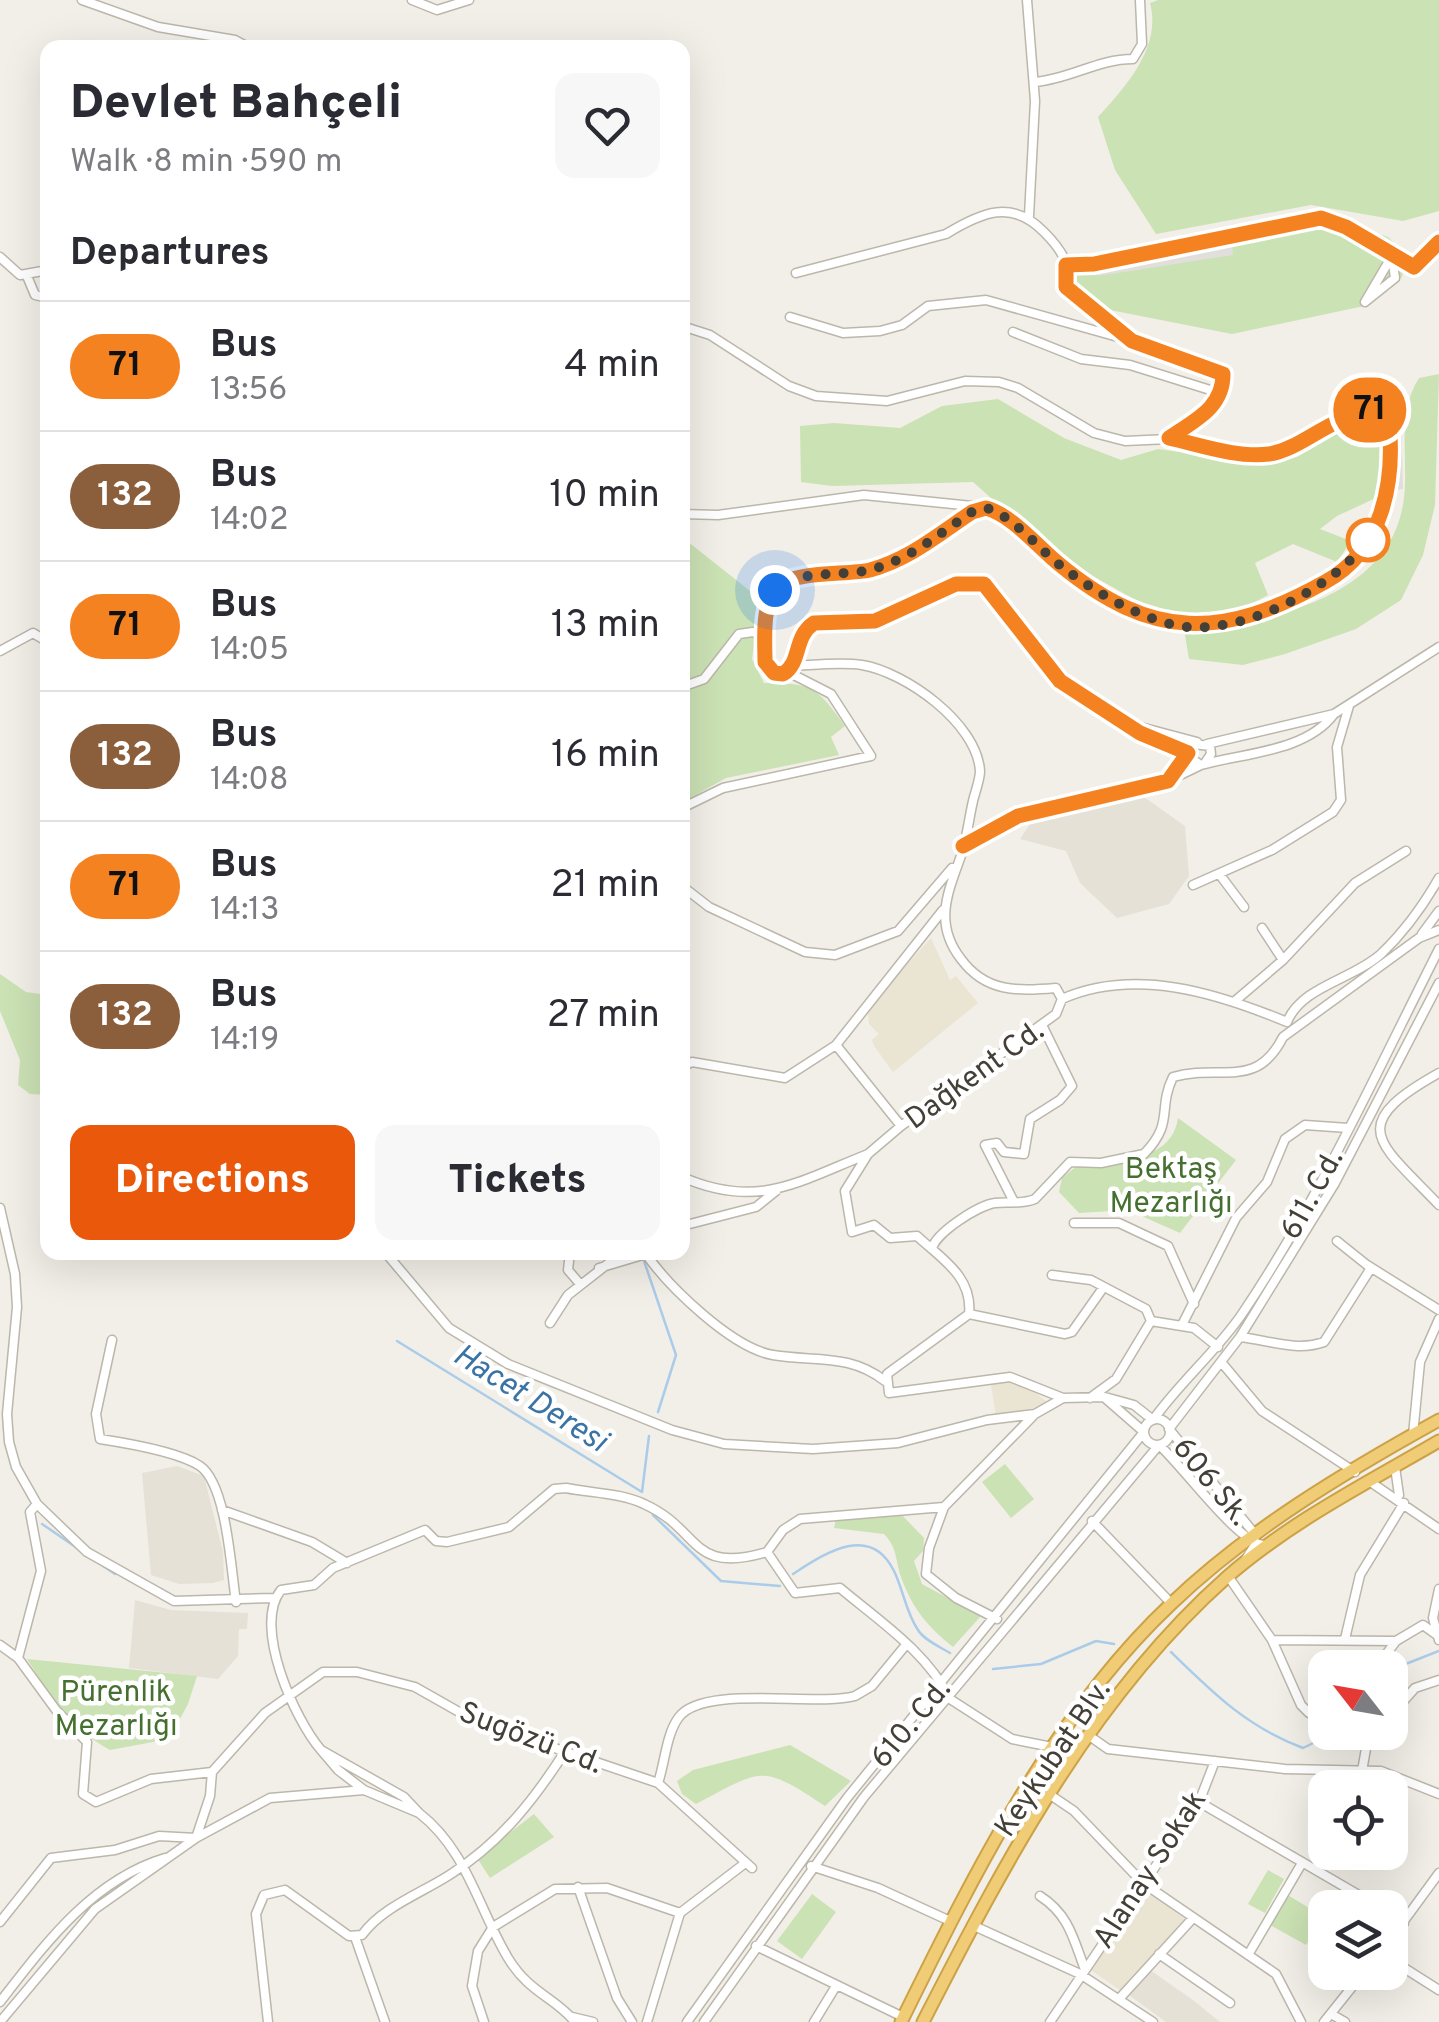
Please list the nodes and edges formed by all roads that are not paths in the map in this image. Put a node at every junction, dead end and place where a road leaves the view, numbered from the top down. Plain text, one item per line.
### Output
1 (82, 0) edge
2 (412, 0) edge
3 (469, 0) edge
4 (1028, 0) edge
5 (1140, 0) edge
6 (235, 40) edge
7 (1035, 82) junction
8 (1028, 216) junction
9 (1439, 242) edge
10 (1392, 256) junction
11 (0, 257) edge
12 (1066, 265) junction
13 (40, 272) edge
14 (796, 273) dead end
15 (28, 276) junction
16 (40, 296) edge
17 (790, 317) dead end
18 (690, 329) edge
19 (1013, 332) dead end
20 (1132, 341) junction
21 (1223, 394) junction
22 (1169, 438) junction
23 (986, 508) junction
24 (690, 514) edge
25 (40, 637) edge
26 (765, 638) junction
27 (1439, 647) edge
28 (0, 651) edge
29 (790, 669) junction
30 (690, 684) edge
31 (1349, 706) junction
32 (1334, 714) junction
33 (1129, 724) junction
34 (1202, 743) junction
35 (1189, 755) junction
36 (1203, 764) junction
37 (1168, 781) junction
38 (690, 804) edge
39 (963, 846) junction
40 (1406, 851) dead end
41 (957, 863) junction
42 (1220, 875) junction
43 (1439, 878) edge
44 (1193, 885) dead end
45 (690, 892) edge
46 (1244, 907) dead end
47 (943, 910) junction
48 (1439, 910) edge
49 (1262, 928) dead end
50 (1439, 930) edge
51 (1419, 938) junction
52 (1439, 948) edge
53 (1283, 960) junction
54 (1439, 982) edge
55 (1062, 999) junction
56 (1235, 1001) junction
57 (1287, 1022) junction
58 (1042, 1025) junction
59 (1283, 1037) junction
60 (836, 1045) junction
61 (690, 1063) edge
62 (1439, 1073) edge
63 (1384, 1113) junction
64 (901, 1126) junction
65 (1348, 1128) junction
66 (1362, 1132) junction
67 (868, 1154) junction
68 (690, 1181) edge
69 (780, 1188) junction
70 (1014, 1202) junction
71 (1439, 1206) edge
72 (0, 1208) edge
73 (1074, 1223) dead end
74 (690, 1224) edge
75 (1337, 1241) dead end
76 (932, 1249) junction
77 (393, 1260) edge
78 (569, 1260) edge
79 (610, 1260) edge
80 (625, 1260) edge
81 (650, 1260) edge
82 (598, 1268) junction
83 (1371, 1268) junction
84 (1052, 1275) dead end
85 (580, 1284) junction
86 (1104, 1288) junction
87 (1194, 1304) junction
88 (1439, 1310) edge
89 (969, 1314) junction
90 (1439, 1320) edge
91 (1150, 1321) junction
92 (550, 1322) dead end
93 (1182, 1325) junction
94 (1240, 1338) junction
95 (112, 1340) dead end
96 (1218, 1347) junction
97 (1222, 1363) junction
98 (885, 1381) junction
99 (1104, 1397) junction
100 (1063, 1398) junction
101 (1090, 1398) junction
102 (1035, 1414) junction
103 (1154, 1420) junction
104 (1439, 1420) edge
105 (1170, 1429) junction
106 (1144, 1432) junction
107 (1413, 1435) junction
108 (1439, 1441) edge
109 (1159, 1445) junction
110 (1395, 1467) junction
111 (1355, 1472) junction
112 (1369, 1481) junction
113 (36, 1504) junction
114 (1404, 1504) junction
115 (944, 1507) junction
116 (222, 1510) junction
117 (1092, 1521) junction
118 (1439, 1529) edge
119 (1251, 1539) junction
120 (1281, 1539) junction
121 (766, 1552) junction
122 (347, 1563) junction
123 (1241, 1566) junction
124 (1228, 1576) junction
125 (1439, 1589) edge
126 (274, 1598) junction
127 (236, 1602) junction
128 (1171, 1603) junction
129 (997, 1619) junction
130 (1438, 1637) edge
131 (1345, 1638) junction
132 (1272, 1640) junction
133 (1396, 1640) junction
134 (0, 1644) edge
135 (906, 1646) junction
136 (1389, 1650) edge
137 (18, 1658) junction
138 (1439, 1680) edge
139 (942, 1684) junction
140 (1408, 1696) edge
141 (290, 1697) junction
142 (950, 1698) junction
143 (1308, 1712) edge
144 (1088, 1735) junction
145 (1054, 1747) junction
146 (321, 1750) junction
147 (566, 1750) junction
148 (1214, 1761) junction
149 (348, 1764) junction
150 (1347, 1770) edge
151 (212, 1772) junction
152 (1408, 1782) edge
153 (339, 1783) junction
154 (380, 1783) junction
155 (658, 1784) junction
156 (366, 1786) junction
157 (1048, 1794) junction
158 (1439, 1794) edge
159 (1199, 1802) junction
160 (419, 1813) junction
161 (196, 1838) junction
162 (170, 1856) junction
163 (1302, 1862) junction
164 (464, 1866) junction
165 (811, 1866) junction
166 (1439, 1873) edge
167 (1143, 1884) junction
168 (578, 1887) junction
169 (1350, 1890) edge
170 (1426, 1892) junction
171 (1040, 1896) dead end
172 (1439, 1899) edge
173 (680, 1913) junction
174 (1408, 1917) edge
175 (1193, 1918) junction
176 (950, 1921) junction
177 (0, 1922) edge
178 (972, 1925) junction
179 (493, 1927) junction
180 (355, 1937) junction
181 (756, 1946) junction
182 (1160, 1954) junction
183 (1248, 1955) junction
184 (1408, 1970) edge
185 (1082, 1971) junction
186 (836, 1986) junction
187 (1350, 1990) edge
188 (1439, 1990) edge
189 (1119, 1999) junction
190 (0, 2002) edge
191 (1230, 2003) dead end
192 (1331, 2014) junction
193 (571, 2020) edge
194 (902, 2020) edge
195 (0, 2022) edge
196 (268, 2022) edge
197 (385, 2022) edge
198 (484, 2022) edge
199 (593, 2022) edge
200 (632, 2022) edge
201 (647, 2022) edge
202 (687, 2022) edge
203 (704, 2022) edge
204 (814, 2022) edge
205 (923, 2022) edge
206 (1050, 2022) edge
207 (1152, 2022) edge
208 (1301, 2022) edge
209 (1324, 2022) edge
210 (1344, 2022) edge

1 - 6 street
2 - 3 street
4 - 7 street
5 - 7 street
7 - 8 street
8 - 12 street
8 - 14 street
9 - 10 street
10 - 10 street
10 - 12 street
11 - 15 street
12 - 20 street
13 - 15 street
15 - 16 street
17 - 20 street
18 - 22 street
19 - 21 street
20 - 21 street
21 - 22 street
22 - 23 street
23 - 24 street
23 - 26 street
25 - 28 street
26 - 29 street
26 - 30 street
27 - 31 street
29 - 33 street
29 - 38 street
29 - 39 street
31 - 32 street
31 - 42 street
32 - 34 street
32 - 36 street
33 - 34 street
33 - 35 street
34 - 35 street
34 - 36 street
35 - 36 street
35 - 37 street
36 - 37 street
37 - 39 street
39 - 41 street
40 - 53 street
41 - 45 street
41 - 47 street
42 - 44 street
42 - 46 street
43 - 57 street
47 - 55 street, Dağkent Cd.
47 - 60 street
48 - 51 street
49 - 53 street
50 - 51 street
51 - 59 street
52 - 65 street, 611. Cd.
53 - 56 street
54 - 66 street, 611. Cd.
55 - 56 street
55 - 58 street, Dağkent Cd.
56 - 57 street
57 - 59 street
58 - 64 street, Dağkent Cd.
58 - 70 street
59 - 70 street
60 - 61 street
60 - 64 street
62 - 63 street
63 - 66 street
63 - 71 street
64 - 67 street, Dağkent Cd.
65 - 87 street
65 - 96 street, 611. Cd.
66 - 94 street, 611. Cd.
67 - 69 street
67 - 76 street, Dağkent Cd.
68 - 69 street
69 - 74 street
70 - 76 street
72 - 113 street
73 - 87 street
75 - 83 street
76 - 89 street
77 - 102 street
78 - 85 street
79 - 82 street
80 - 82 street
81 - 98 street
82 - 85 street
83 - 88 street
83 - 94 street
84 - 86 street
85 - 92 street
86 - 89 street
86 - 91 street
87 - 93 street
89 - 98 street
90 - 107 street
91 - 93 street
91 - 101 street
93 - 96 street
94 - 97 street, 611. Cd.
95 - 116 street
96 - 103 street, 611. Cd.
97 - 105 street, 611. Cd.
97 - 111 street
98 - 100 street
99 - 101 street
99 - 103 street
99 - 106 street
100 - 101 street
100 - 102 street
102 - 115 street
103 - 105 street
103 - 106 street
104 - 107 highway, Keykubat Blv.
105 - 109 street
105 - 119 street, 606 Sk.
106 - 109 street
106 - 129 street, 610. Cd.
107 - 111 highway, Keykubat Blv.
108 - 110 highway, Keykubat Blv.
109 - 117 street, 610. Cd.
109 - 119 street, 606 Sk.
110 - 112 highway, Keykubat Blv.
110 - 114 street
111 - 119 highway, Keykubat Blv.
112 - 114 street
112 - 120 highway, Keykubat Blv.
113 - 127 street
113 - 137 street
114 - 118 street
114 - 131 street
115 - 121 street
115 - 129 street
116 - 122 street
116 - 127 street
117 - 128 street
117 - 142 street, 610. Cd.
119 - 120 street
119 - 123 street
119 - 128 highway, Keykubat Blv.
120 - 123 highway, Keykubat Blv.
121 - 122 street
121 - 135 street
122 - 126 street
123 - 124 highway, Keykubat Blv.
124 - 132 street
124 - 144 highway, Keykubat Blv.
125 - 130 street
126 - 127 street
126 - 141 street
128 - 145 highway, Keykubat Blv.
129 - 139 street, 610. Cd.
130 - 133 street
131 - 132 street
131 - 133 street
132 - 143 street
133 - 136 street
134 - 137 street
135 - 139 street
135 - 155 street
137 - 151 street
138 - 140 street
139 - 142 street
139 - 202 street, 610. Cd.
141 - 146 street
141 - 147 street, Sugözü Cd.
141 - 151 street, Sugözü Cd.
142 - 145 street
142 - 165 street, 610. Cd.
144 - 148 street
144 - 157 highway, Keykubat Blv.
145 - 176 highway, Keykubat Blv.
146 - 149 street
146 - 153 street
147 - 155 street, Sugözü Cd.
147 - 164 street
148 - 150 street
148 - 159 street, Alanay Sokak
149 - 154 street
149 - 156 street
151 - 161 street
152 - 158 street
153 - 156 street
153 - 156 street
153 - 161 street
154 - 156 street
154 - 160 street
155 - 173 street, Sugözü Cd.
156 - 160 street
157 - 167 street
157 - 178 highway, Keykubat Blv.
159 - 163 street
159 - 167 street, Alanay Sokak
160 - 164 street
161 - 162 street
161 - 177 street
162 - 190 street
162 - 195 street
163 - 169 street
163 - 183 street
164 - 179 street
164 - 180 street
165 - 176 street
165 - 181 street, 610. Cd.
166 - 170 street
167 - 175 street
167 - 185 street, Alanay Sokak
168 - 173 street
168 - 179 street
168 - 200 street
170 - 172 street
170 - 174 street
171 - 185 street
173 - 201 street
175 - 182 street
175 - 183 street
176 - 194 highway, Keykubat Blv.
178 - 185 street
178 - 205 highway, Keykubat Blv.
179 - 193 street
179 - 198 street
180 - 196 street
180 - 197 street
181 - 186 street
181 - 203 street, 610. Cd.
182 - 189 street
182 - 191 street
183 - 208 street
184 - 188 street
185 - 189 street
185 - 206 street, Alanay Sokak
186 - 194 street
186 - 204 street
187 - 192 street
189 - 207 street
192 - 209 street
192 - 210 street
193 - 199 street

